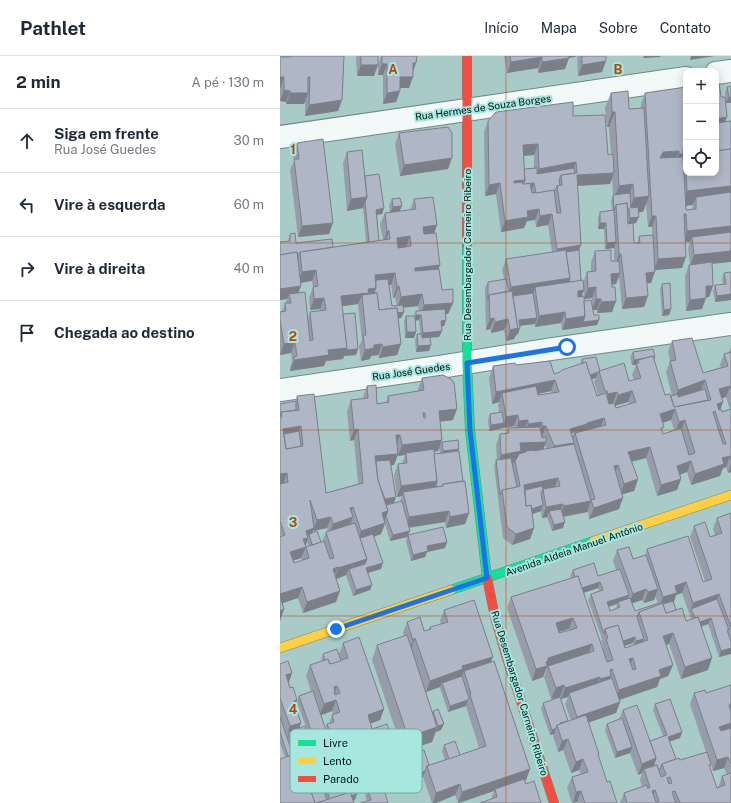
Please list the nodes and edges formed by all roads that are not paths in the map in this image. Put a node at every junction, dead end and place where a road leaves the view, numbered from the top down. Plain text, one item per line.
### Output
1 (467, 56) edge
2 (731, 71) edge
3 (719, 73) edge
4 (683, 78) edge
5 (467, 110) junction
6 (280, 137) edge
7 (731, 324) edge
8 (467, 363) junction
9 (280, 390) edge
10 (731, 495) edge
11 (487, 578) junction
12 (280, 648) edge
13 (554, 803) edge

1 - 5 street, Rua Desembargador Carneiro Ribeiro
2 - 3 street
4 - 5 street, Rua Hermes de Souza Borges
5 - 6 street, Rua Hermes de Souza Borges
5 - 8 street, Rua Desembargador Carneiro Ribeiro
7 - 8 street, Rua José Guedes
8 - 9 street, Rua José Guedes
8 - 11 street, Rua Desembargador Carneiro Ribeiro
10 - 11 street, Avenida Aldeia Manuel Antônio
11 - 12 street, Avenida Aldeia Manuel Antônio
11 - 13 street, Rua Desembargador Carneiro Ribeiro

